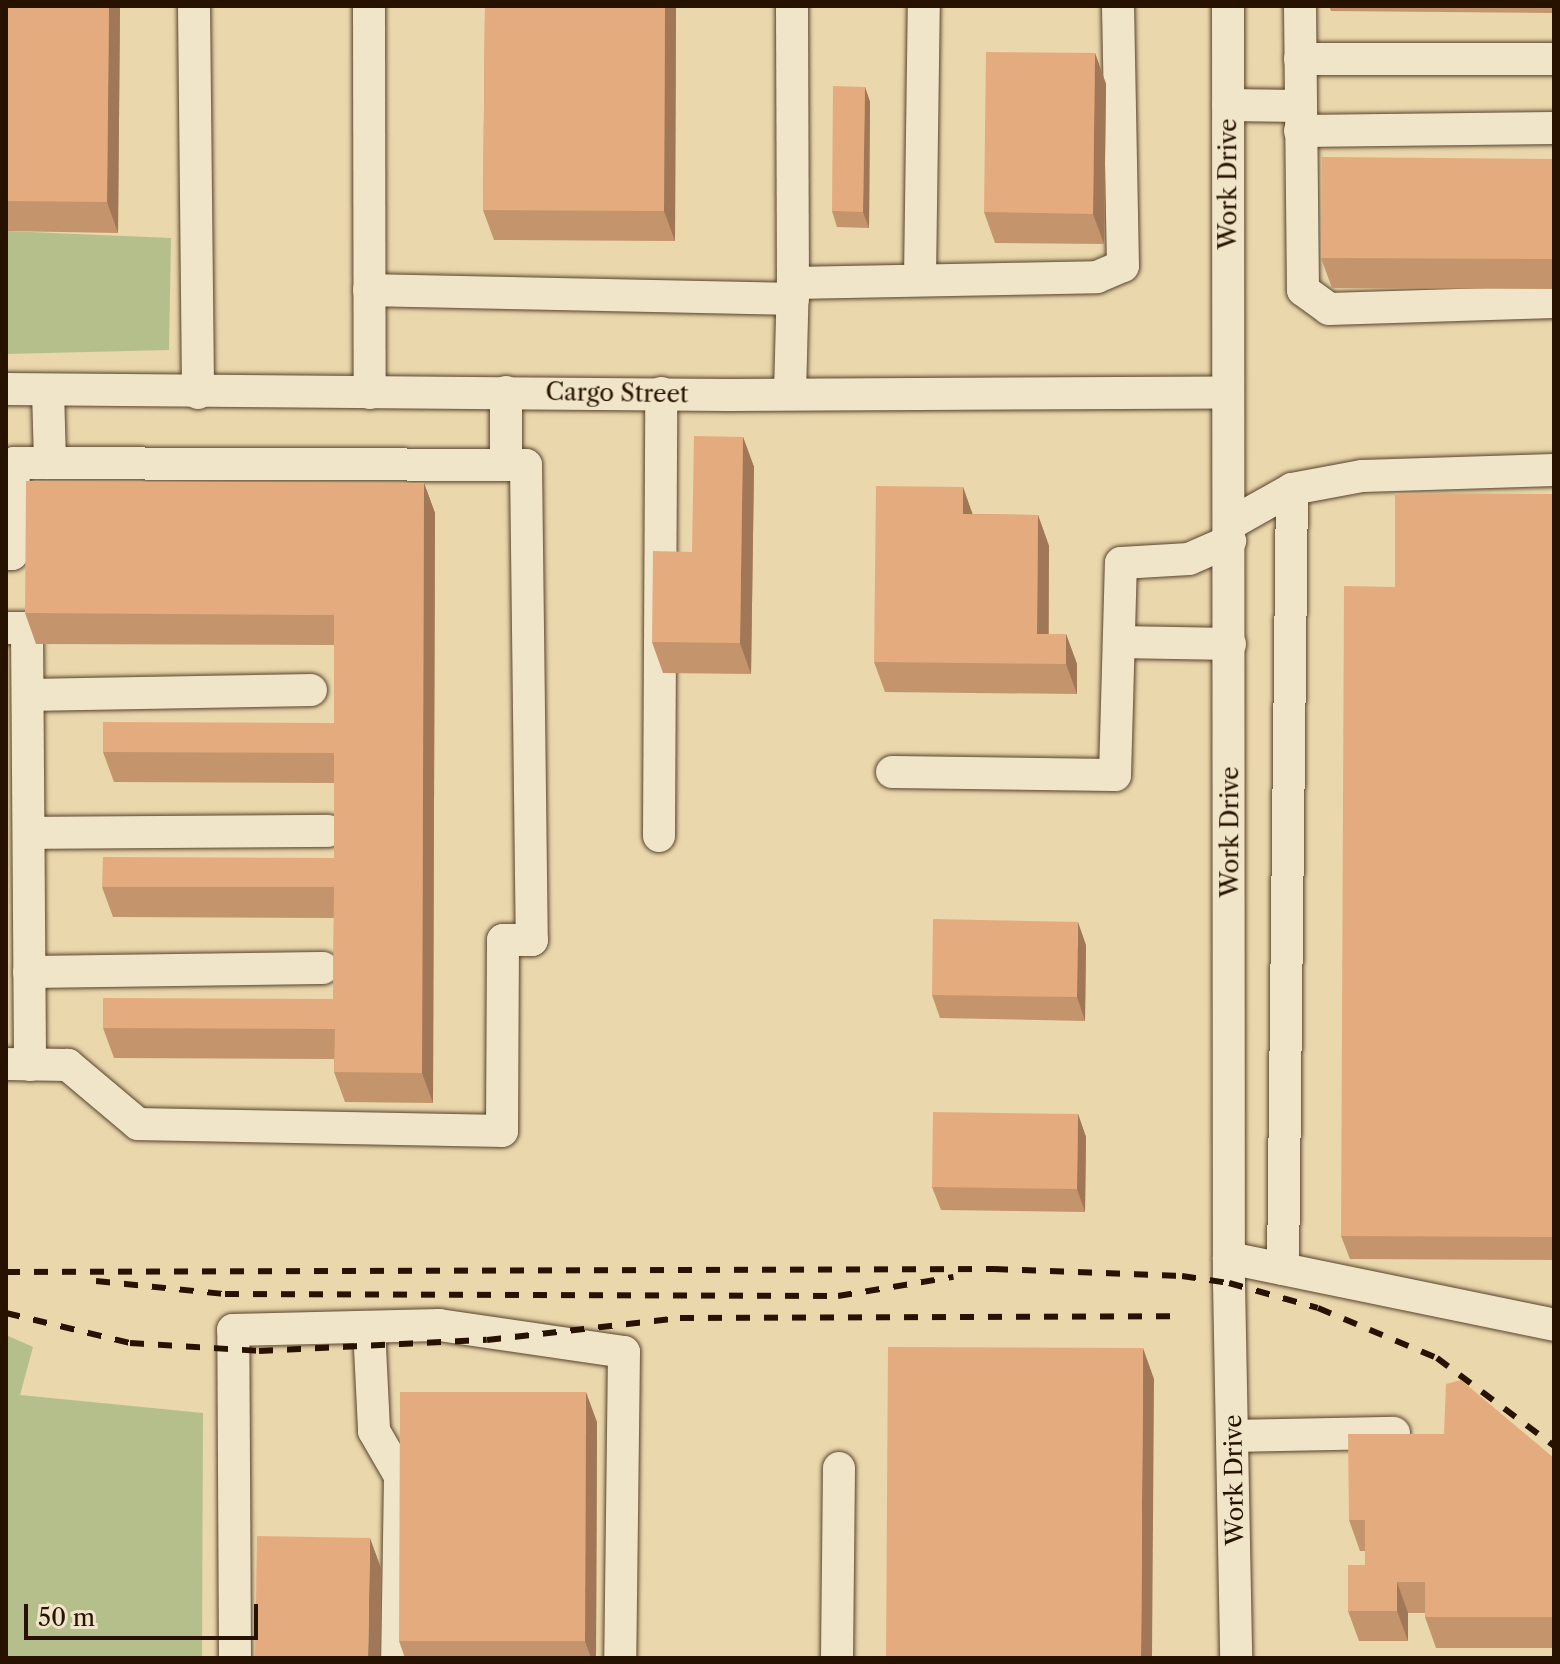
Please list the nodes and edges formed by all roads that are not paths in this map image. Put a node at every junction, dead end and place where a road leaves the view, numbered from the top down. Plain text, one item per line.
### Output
1 (194, 6) edge
2 (369, 6) edge
3 (792, 6) edge
4 (924, 6) edge
5 (1118, 6) edge
6 (1228, 6) edge
7 (1300, 6) edge
8 (1300, 59) junction
9 (1554, 59) edge
10 (1228, 105) junction
11 (1300, 118) junction
12 (1554, 128) edge
13 (920, 278) junction
14 (369, 290) junction
15 (793, 291) junction
16 (1554, 302) edge
17 (6, 389) edge
18 (48, 390) junction
19 (506, 392) junction
20 (1228, 392) junction
21 (198, 393) junction
22 (370, 393) junction
23 (661, 393) junction
24 (790, 394) junction
25 (50, 463) junction
26 (506, 465) junction
27 (1554, 470) edge
28 (1292, 489) junction
29 (1230, 533) junction
30 (6, 554) edge
31 (6, 628) edge
32 (1119, 642) junction
33 (1230, 644) junction
34 (311, 690) dead end
35 (28, 695) junction
36 (892, 772) dead end
37 (328, 831) dead end
38 (29, 833) junction
39 (659, 836) dead end
40 (323, 968) dead end
41 (29, 972) junction
42 (18, 1065) edge
43 (1229, 1258) junction
44 (1283, 1269) junction
45 (1554, 1325) edge
46 (369, 1327) junction
47 (1394, 1433) edge
48 (1233, 1436) junction
49 (839, 1468) dead end
50 (235, 1658) edge
51 (397, 1658) edge
52 (620, 1658) edge
53 (837, 1658) edge
54 (1236, 1658) edge

1 - 21 street
2 - 14 street
3 - 15 street
4 - 13 street
5 - 13 street
6 - 10 street, Work Drive
7 - 8 street
8 - 9 street
8 - 11 street
10 - 11 street
10 - 20 street, Work Drive
11 - 12 street
11 - 16 street
13 - 15 street
14 - 15 street
14 - 22 street
15 - 24 street
17 - 18 street, Cargo Street
18 - 21 street, Cargo Street
18 - 25 street
19 - 22 street, Cargo Street
19 - 23 street, Cargo Street
19 - 26 street
20 - 24 street, Cargo Street
20 - 29 street, Work Drive
21 - 22 street, Cargo Street
23 - 24 street, Cargo Street
23 - 39 street
25 - 26 street
25 - 30 street
26 - 42 street
27 - 28 street
28 - 29 street
28 - 44 street
29 - 32 street
29 - 33 street, Work Drive
31 - 35 street
32 - 33 street
32 - 36 street
33 - 43 street, Work Drive
34 - 35 street
35 - 38 street
37 - 38 street
38 - 41 street
40 - 41 street
41 - 42 street
43 - 44 street
43 - 48 street, Work Drive
44 - 45 street
46 - 50 street
46 - 51 street
46 - 52 street
47 - 48 street
48 - 54 street, Work Drive
49 - 53 street

